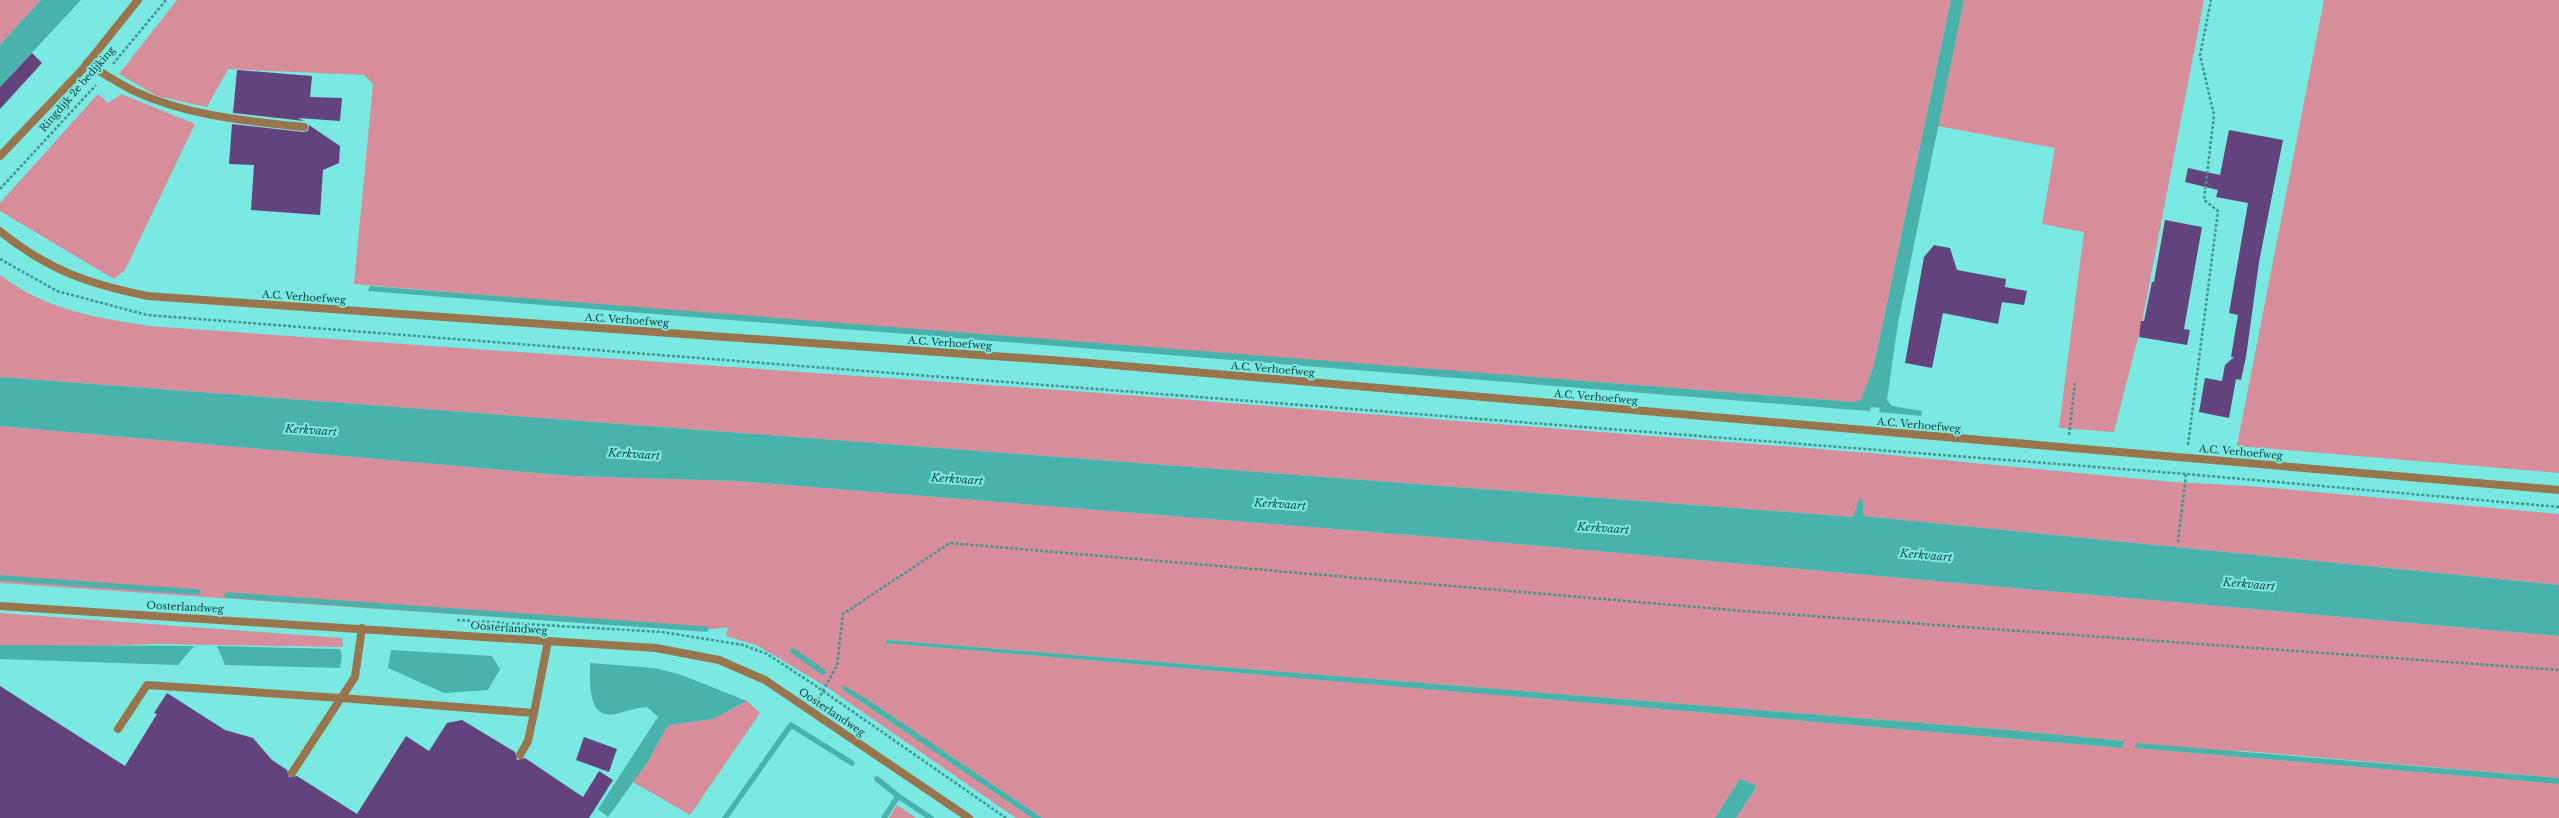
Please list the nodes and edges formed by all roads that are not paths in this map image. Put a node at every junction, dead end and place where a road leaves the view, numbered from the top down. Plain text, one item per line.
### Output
1 (138, 0) edge
2 (87, 64) junction
3 (304, 127) dead end
4 (0, 156) edge
5 (0, 231) edge
6 (2559, 490) edge
7 (0, 606) edge
8 (362, 628) junction
9 (548, 640) junction
10 (341, 698) junction
11 (534, 713) junction
12 (118, 729) dead end
13 (520, 754) dead end
14 (292, 773) dead end
15 (969, 818) edge

1 - 2 street, Ringdijk 2e bedijking
2 - 3 street
2 - 4 street, Ringdijk 2e bedijking
5 - 6 street, A.C. Verhoefweg
7 - 8 street, Oosterlandweg
8 - 9 street, Oosterlandweg
8 - 10 street
9 - 11 street
9 - 15 street, Oosterlandweg
10 - 11 street
10 - 12 street
10 - 14 street
11 - 13 street

